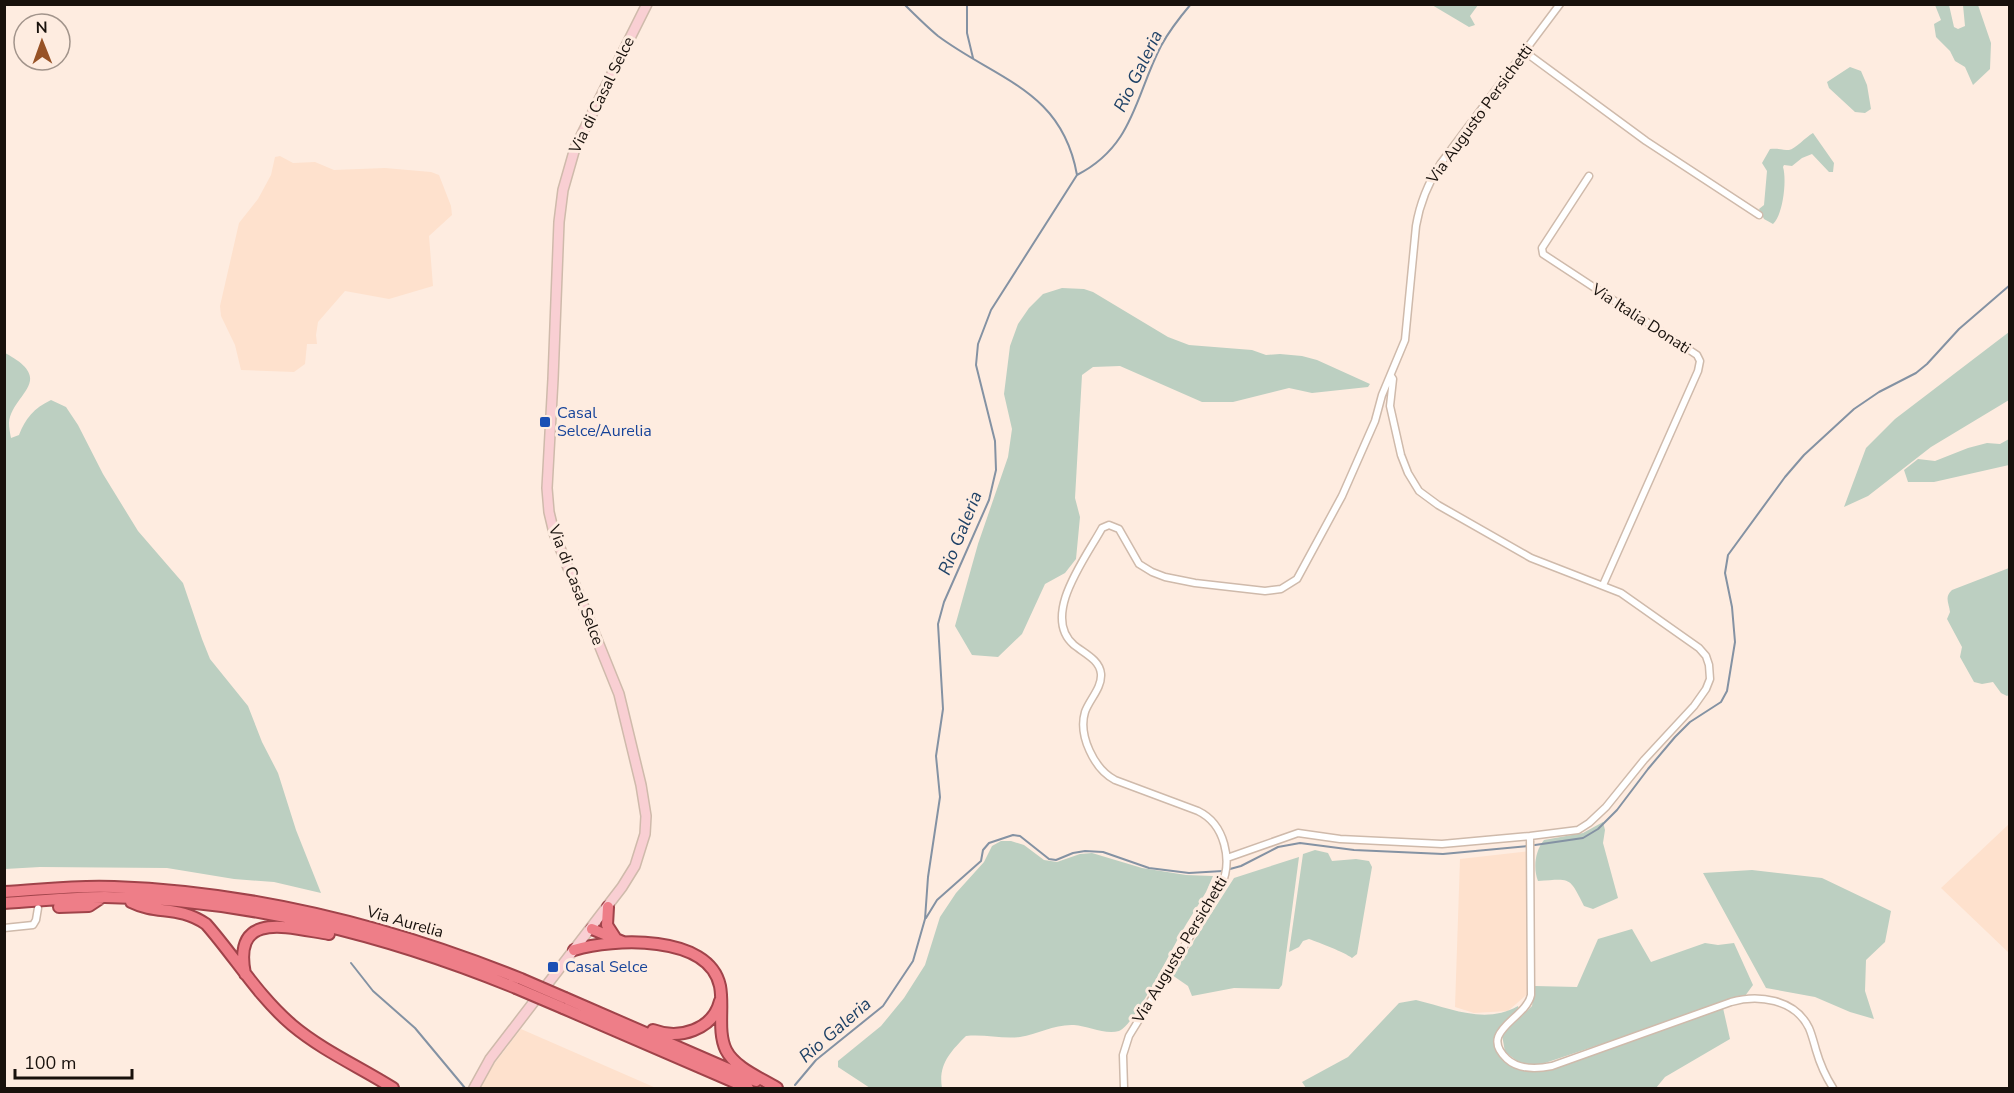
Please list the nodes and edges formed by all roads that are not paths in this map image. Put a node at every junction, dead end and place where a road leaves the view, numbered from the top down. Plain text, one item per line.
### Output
1 (646, 4) edge
2 (1560, 4) edge
3 (1526, 52) junction
4 (1589, 176) dead end
5 (1759, 215) dead end
6 (1390, 375) junction
7 (1603, 585) junction
8 (1530, 839) junction
9 (1227, 861) junction
10 (4, 886) edge
11 (75, 886) junction
12 (4, 892) edge
13 (101, 897) junction
14 (123, 898) junction
15 (4, 903) edge
16 (608, 907) junction
17 (38, 908) junction
18 (4, 910) edge
19 (4, 928) edge
20 (592, 929) junction
21 (377, 940) junction
22 (616, 942) junction
23 (574, 950) junction
24 (246, 977) junction
25 (519, 984) junction
26 (721, 996) junction
27 (564, 1003) junction
28 (393, 1089) edge
29 (474, 1089) edge
30 (748, 1089) edge
31 (772, 1089) edge
32 (777, 1089) edge
33 (1124, 1089) edge
34 (1833, 1089) edge

1 - 16 main road, Via di Casal Selce
2 - 3 street, Via Augusto Persichetti
3 - 5 street
3 - 6 street, Via Augusto Persichetti
4 - 7 street, Via Italia Donati
6 - 7 street
6 - 9 street, Via Augusto Persichetti
7 - 8 street
8 - 9 street
8 - 34 street
9 - 33 street, Via Augusto Persichetti
10 - 11 highway
11 - 12 highway, Via Aurelia
11 - 25 highway, Via Aurelia
13 - 14 highway, Via Aurelia
13 - 15 highway, Via Aurelia
13 - 17 highway
14 - 21 highway, Via Aurelia
14 - 24 highway
16 - 20 main road, Via di Casal Selce
16 - 22 highway
17 - 18 highway
17 - 19 street
20 - 22 highway
20 - 23 main road, Via di Casal Selce
21 - 24 highway
21 - 25 highway, Via Aurelia
22 - 23 highway
22 - 26 highway
23 - 29 main road, Via di Casal Selce
24 - 28 highway
25 - 27 highway, Via Aurelia, bridge
26 - 27 highway
26 - 32 highway
27 - 30 highway, Via Aurelia
27 - 31 highway, Via Aurelia

